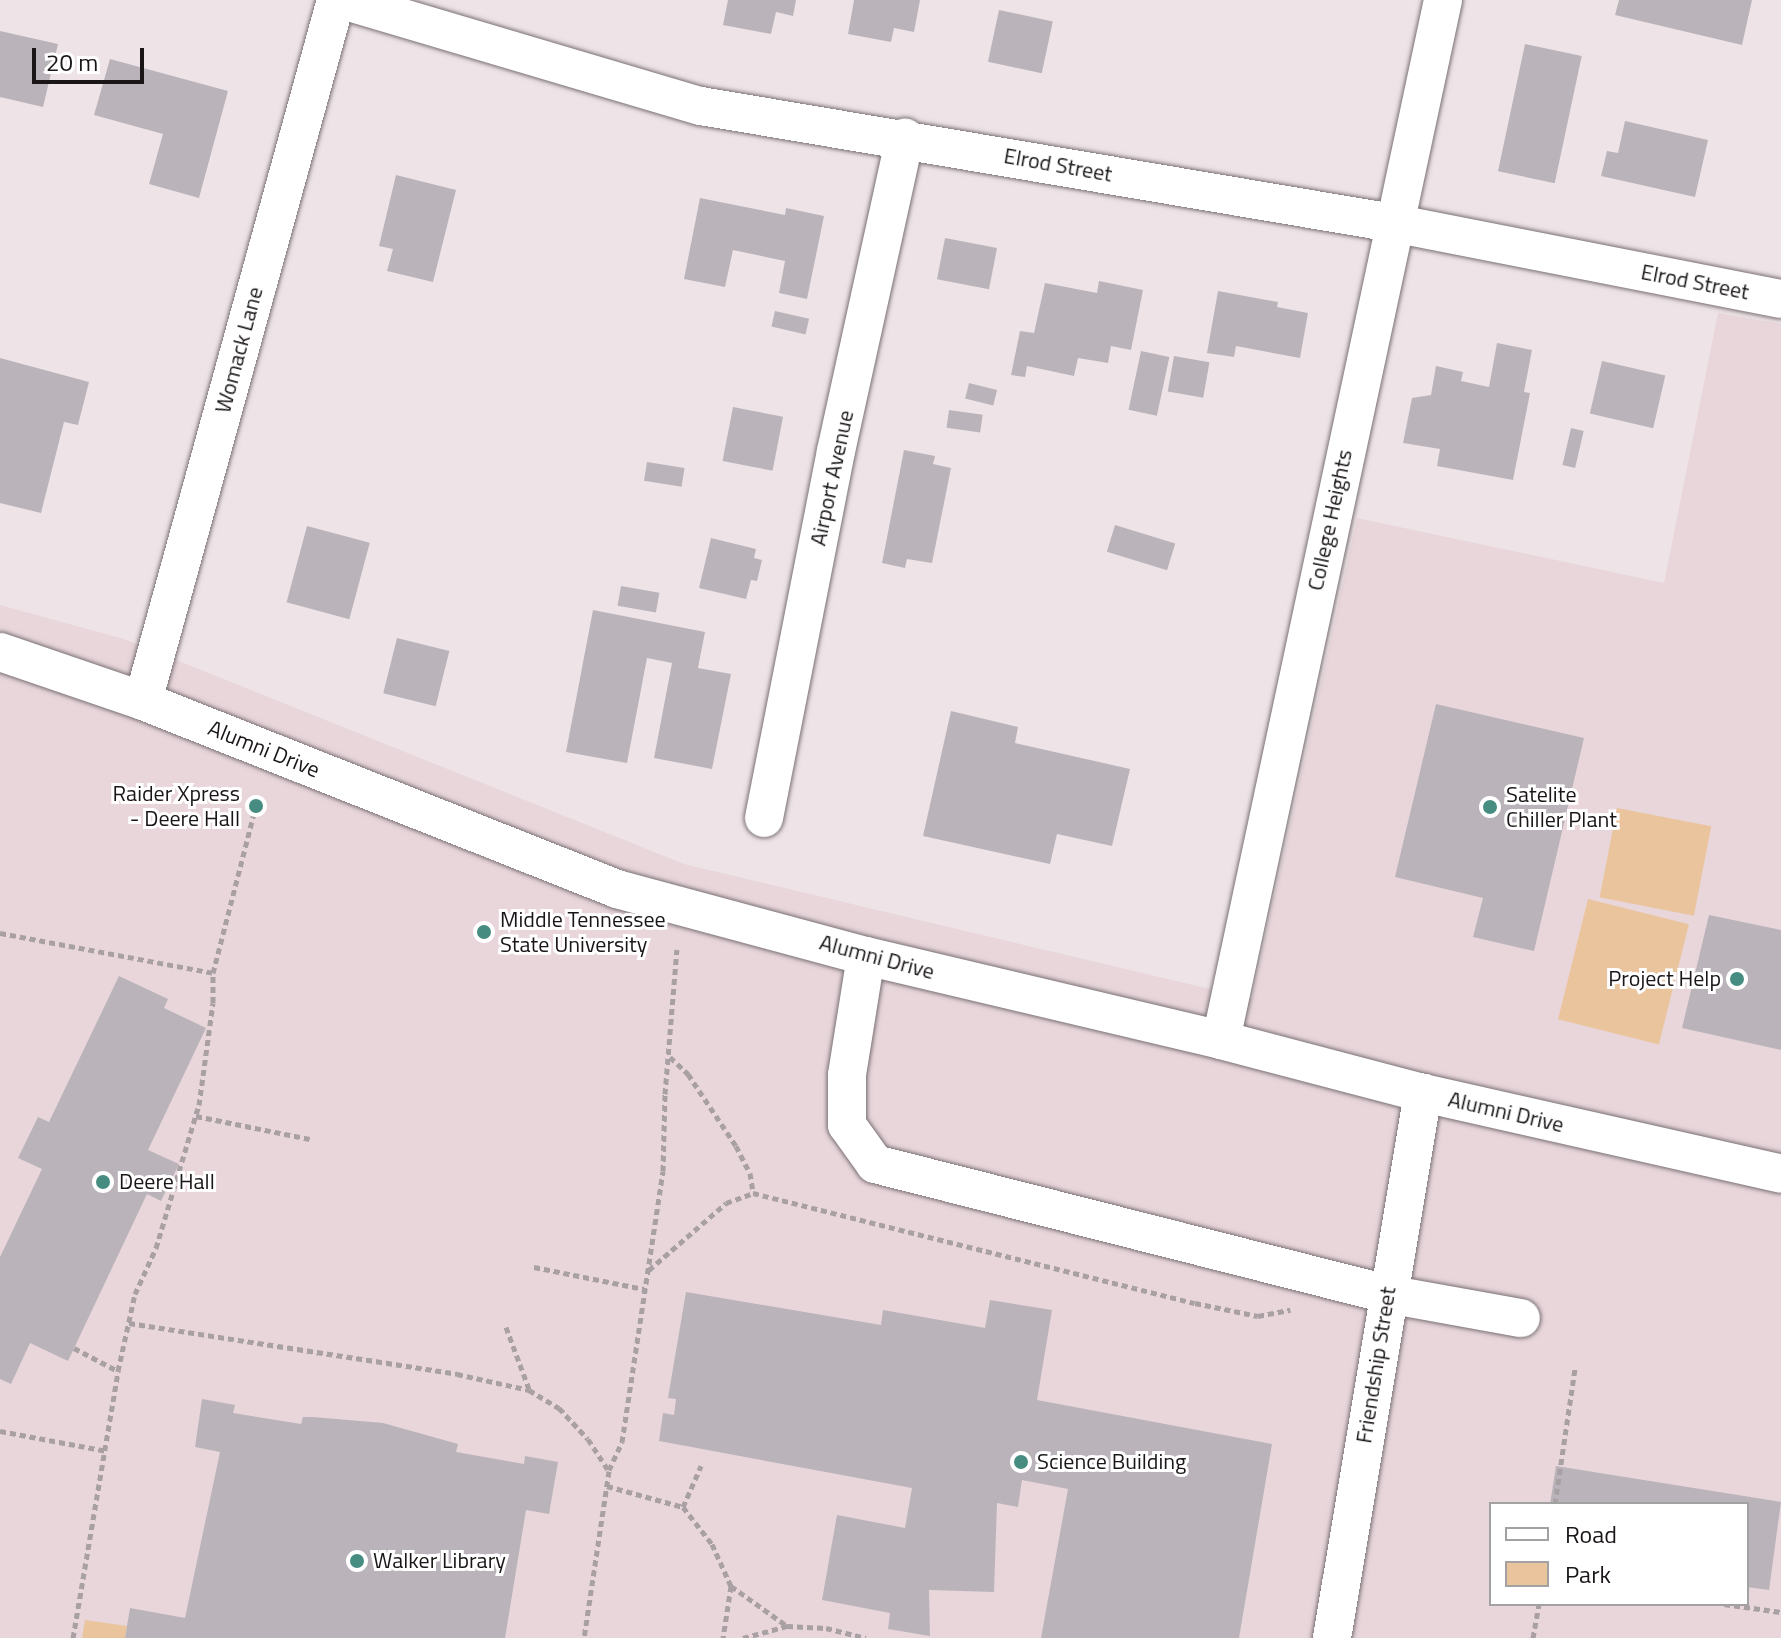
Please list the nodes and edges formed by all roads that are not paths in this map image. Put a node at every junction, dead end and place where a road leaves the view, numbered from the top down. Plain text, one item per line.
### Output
1 (336, 0) edge
2 (342, 0) edge
3 (1443, 0) edge
4 (905, 138) junction
5 (1393, 223) junction
6 (1781, 299) edge
7 (0, 652) edge
8 (143, 701) junction
9 (764, 818) dead end
10 (866, 956) junction
11 (1221, 1040) junction
12 (1423, 1093) junction
13 (1781, 1174) edge
14 (1387, 1294) junction
15 (1521, 1318) dead end
16 (1332, 1638) edge

1 - 8 street, Womack Lane
2 - 4 street, Elrod Street
3 - 5 street, College Heights
4 - 5 street, Elrod Street
4 - 9 street, Airport Avenue
5 - 6 street, Elrod Street
5 - 11 street, College Heights
7 - 8 street, Alumni Drive
8 - 10 street, Alumni Drive
10 - 11 street, Alumni Drive
10 - 14 street
11 - 12 street, Alumni Drive
12 - 13 street, Alumni Drive
12 - 14 street, Friendship Street
14 - 15 street
14 - 16 street, Friendship Street

